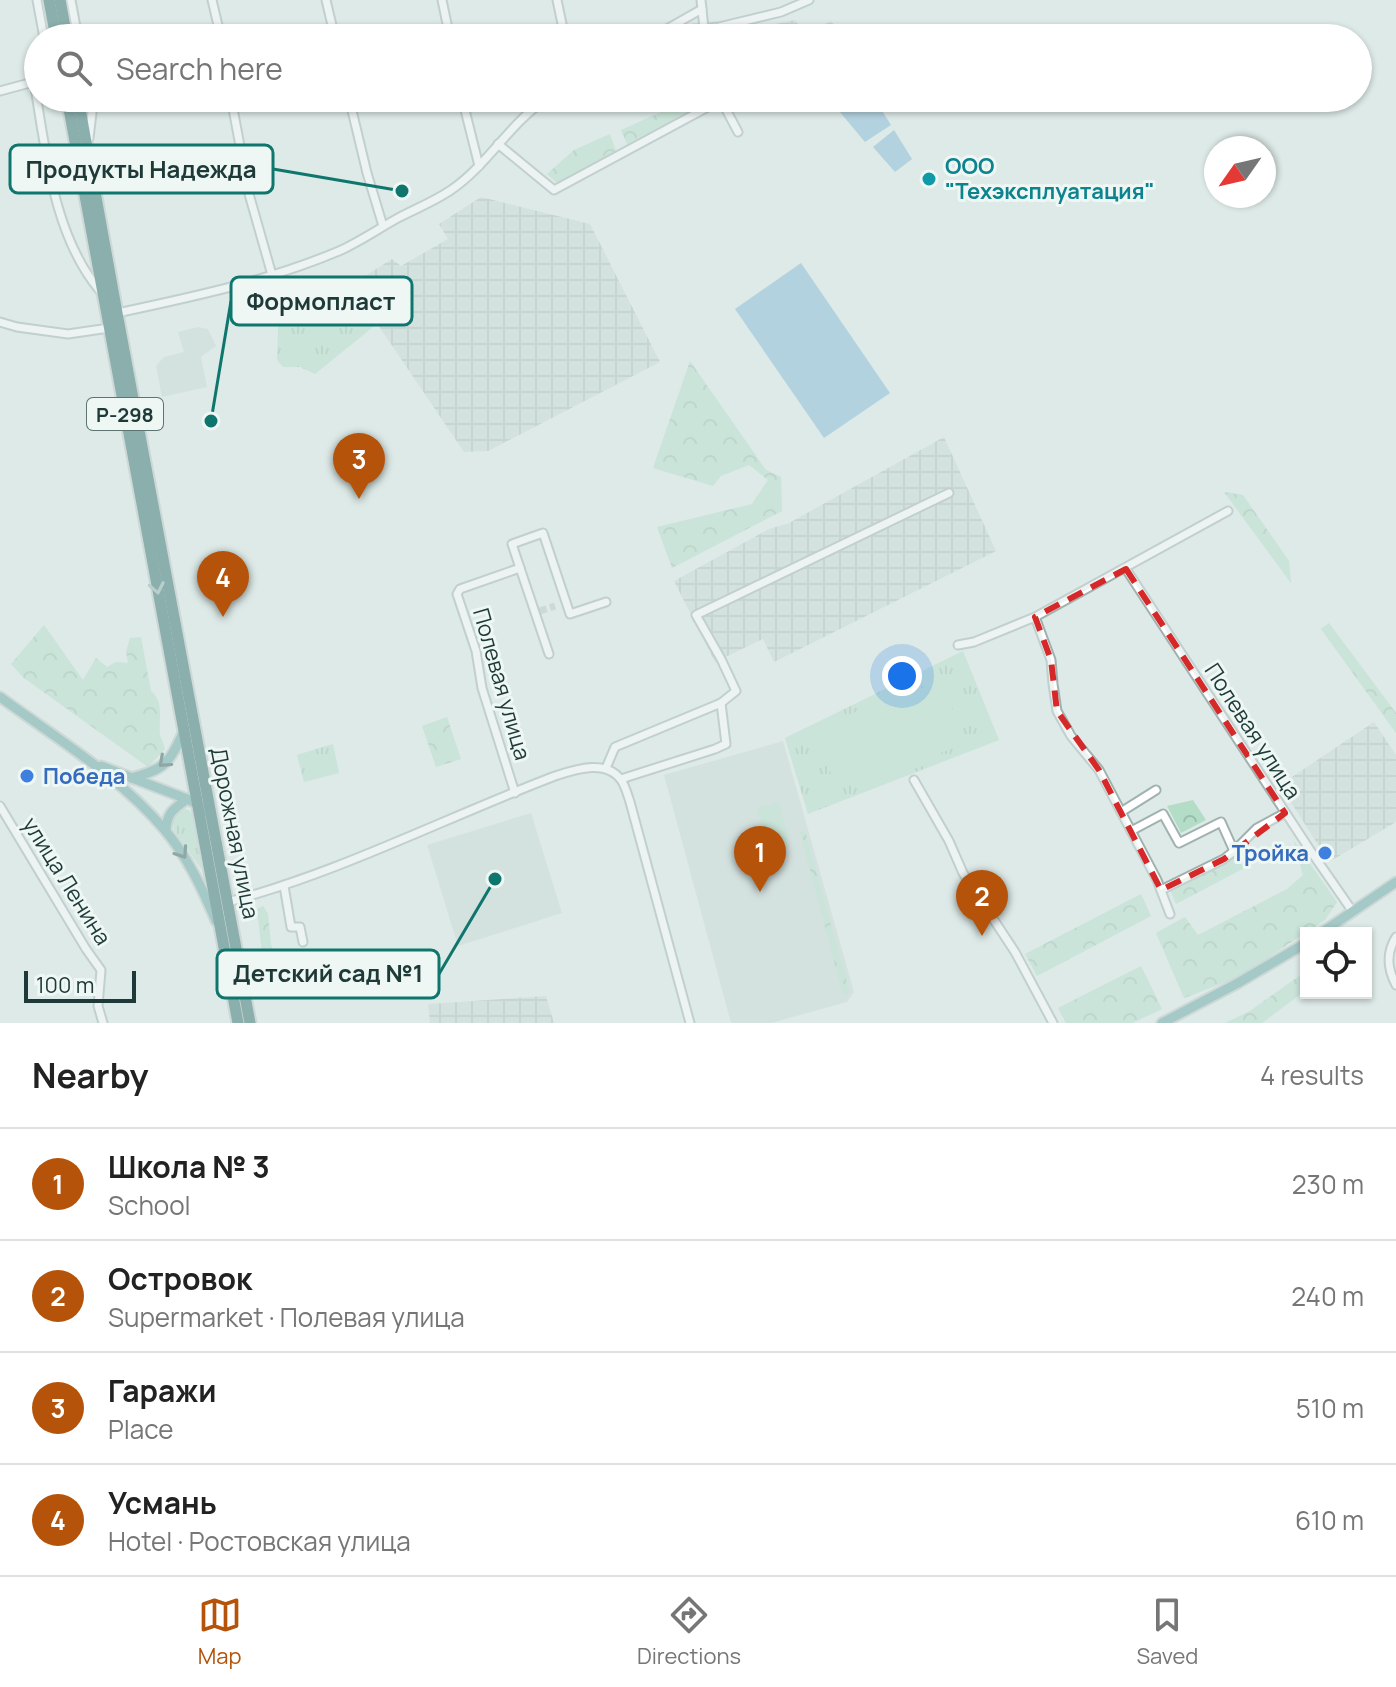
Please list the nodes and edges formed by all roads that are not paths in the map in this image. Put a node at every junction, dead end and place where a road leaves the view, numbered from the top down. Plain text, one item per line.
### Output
1 (37, 0) edge
2 (49, 0) edge
3 (60, 0) edge
4 (71, 0) edge
5 (212, 0) edge
6 (326, 0) edge
7 (442, 0) edge
8 (557, 0) edge
9 (809, 0) edge
10 (702, 4) edge
11 (41, 24) edge
12 (53, 24) edge
13 (64, 24) edge
14 (75, 24) edge
15 (218, 24) edge
16 (332, 24) edge
17 (447, 24) edge
18 (562, 24) edge
19 (673, 24) edge
20 (703, 24) edge
21 (731, 24) edge
22 (24, 85) edge
23 (0, 91) edge
24 (41, 112) edge
25 (70, 112) edge
26 (81, 112) edge
27 (92, 112) edge
28 (234, 112) edge
29 (352, 112) edge
30 (466, 112) edge
31 (529, 112) edge
32 (697, 112) edge
33 (728, 112) edge
34 (738, 132) dead end
35 (498, 144) junction
36 (87, 148) junction
37 (479, 166) junction
38 (383, 226) junction
39 (272, 275) junction
40 (102, 294) junction
41 (117, 313) junction
42 (0, 322) edge
43 (109, 328) junction
44 (949, 493) dead end
45 (1228, 511) dead end
46 (520, 568) junction
47 (1126, 569) junction
48 (606, 602) dead end
49 (566, 603) junction
50 (555, 606) tunnel mouth
51 (1035, 617) junction
52 (958, 645) dead end
53 (549, 654) dead end
54 (0, 697) edge
55 (721, 703) junction
56 (184, 731) junction
57 (87, 759) junction
58 (606, 768) junction
59 (131, 778) junction
60 (621, 779) junction
61 (914, 780) dead end
62 (1156, 790) dead end
63 (515, 793) junction
64 (192, 801) junction
65 (0, 806) edge
66 (1121, 812) junction
67 (1285, 813) junction
68 (211, 815) junction
69 (166, 830) junction
70 (1131, 831) junction
71 (1234, 851) junction
72 (284, 886) junction
73 (1395, 887) edge
74 (1161, 890) junction
75 (228, 902) junction
76 (1353, 912) junction
77 (1170, 914) dead end
78 (1330, 927) edge
79 (1396, 937) edge
80 (223, 939) junction
81 (303, 942) dead end
82 (1300, 947) edge
83 (1396, 985) edge
84 (103, 1023) edge
85 (238, 1023) edge
86 (250, 1023) edge
87 (690, 1023) edge
88 (1053, 1023) edge
89 (1162, 1023) edge

1 - 11 street
2 - 12 highway
3 - 13 highway
4 - 14 street
5 - 15 street
6 - 16 street
7 - 17 street
8 - 18 street
9 - 21 street
10 - 19 street
10 - 20 street
22 - 23 street
24 - 40 street
25 - 40 highway, Р-298
26 - 36 highway, Р-298
27 - 36 street
28 - 39 street
29 - 38 street
30 - 37 street
31 - 35 street
32 - 35 street
33 - 34 street
35 - 37 street
36 - 41 highway, Р-298
37 - 38 street
38 - 39 street
39 - 41 street
40 - 43 highway, Р-298
41 - 68 highway, Дорожная улица / Р-298
42 - 43 street
43 -> 56 highway, Р-298
44 - 55 street
45 - 47 street
46 - 49 street
46 - 53 street
46 - 63 street, Полевая улица
47 - 51 street
47 - 67 street, Полевая улица
48 - 49 street
49 - 50 street
51 - 52 street
51 - 66 street
54 - 57 main road
55 - 58 street
55 - 60 street
56 -> 59 main road
56 - 64 highway, Дорожная улица / Р-298
57 - 59 main road
57 - 69 main road
58 - 60 street
58 - 63 street, Полевая улица
59 - 64 main road
60 - 87 street
61 - 88 street
62 - 66 street
63 - 72 street, Полевая улица
64 - 68 main road
64 - 69 main road
64 - 80 highway, Дорожная улица / Р-298
65 - 84 street, улица Ленина
66 - 70 street
67 - 71 street
67 - 76 street, Полевая улица
68 - 75 highway, Дорожная улица / Р-298
69 -> 80 main road
70 - 71 street
70 - 74 street
71 - 74 street
72 - 75 street, Полевая улица
72 - 81 street
73 - 76 main road
74 - 77 street
75 - 86 highway, Дорожная улица / Р-298
76 - 78 main road
79 - 83 street
80 - 85 highway, Дорожная улица / Р-298
82 - 89 main road

